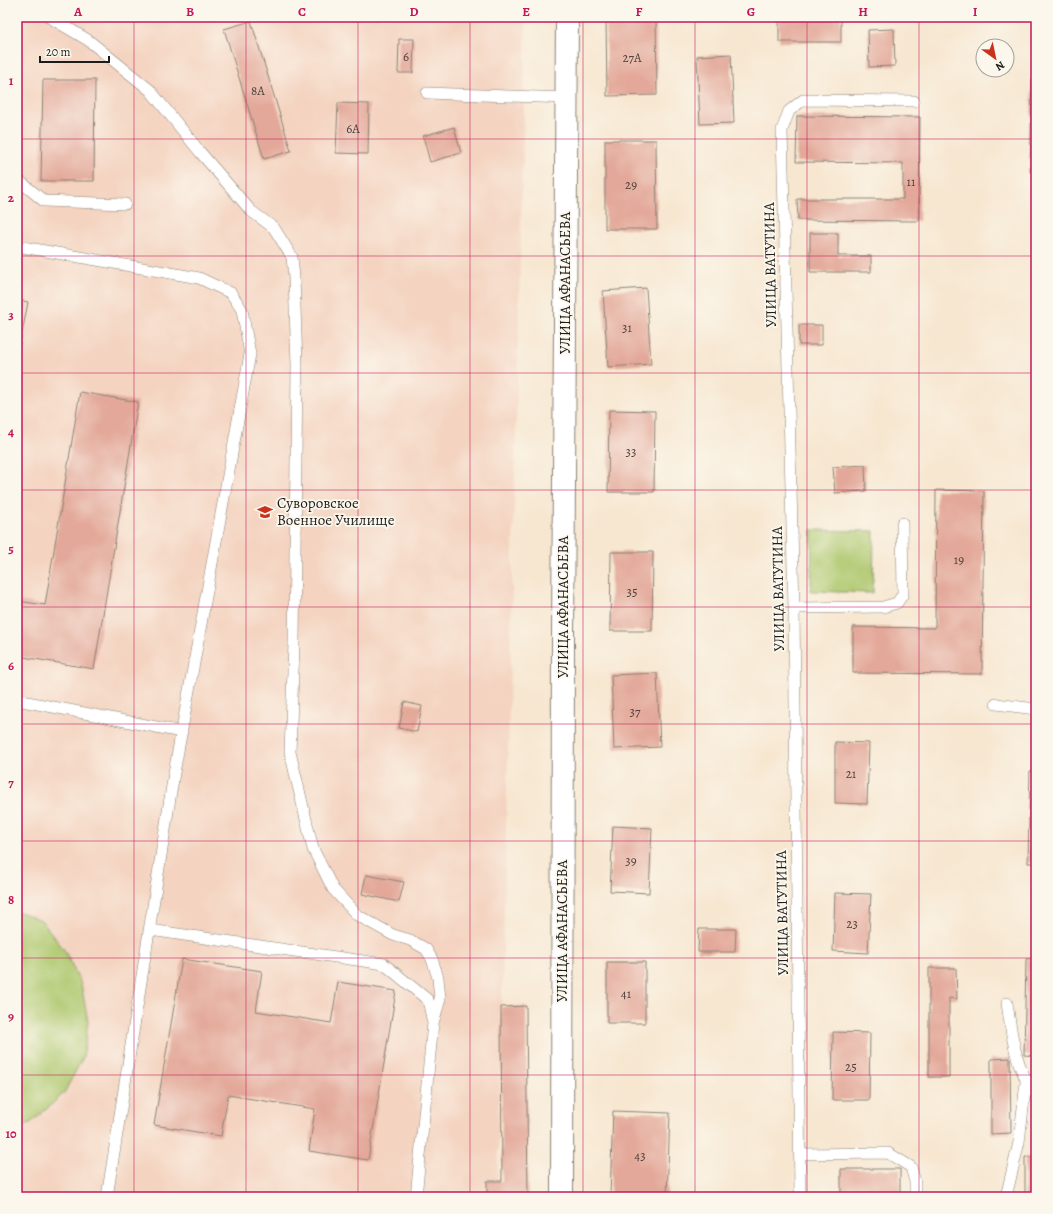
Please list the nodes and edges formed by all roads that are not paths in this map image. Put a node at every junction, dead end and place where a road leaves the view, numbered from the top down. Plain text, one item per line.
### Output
1 (49, 17) edge
2 (567, 17) edge
3 (426, 93) dead end
4 (567, 98) junction
5 (914, 101) dead end
6 (17, 179) edge
7 (125, 204) dead end
8 (17, 246) edge
9 (902, 523) dead end
10 (794, 608) junction
11 (17, 700) edge
12 (996, 704) dead end
13 (1036, 709) edge
14 (182, 732) junction
15 (150, 930) junction
16 (1007, 1003) dead end
17 (433, 1023) junction
18 (1026, 1082) junction
19 (1036, 1096) edge
20 (800, 1154) junction
21 (107, 1197) edge
22 (416, 1197) edge
23 (562, 1197) edge
24 (800, 1197) edge
25 (915, 1197) edge
26 (1006, 1197) edge

1 - 17 lane
2 - 4 street, УЛИЦА АФАНАСЬЕВА
3 - 4 lane
4 - 23 street, УЛИЦА АФАНАСЬЕВА
5 - 10 lane, УЛИЦА ВАТУТИНА
6 - 7 lane
8 - 14 lane
9 - 10 lane
10 - 20 lane, УЛИЦА ВАТУТИНА
11 - 14 lane
12 - 13 lane
14 - 15 lane
15 - 17 lane
15 - 21 lane
16 - 18 lane
17 - 22 lane
18 - 19 lane
18 - 26 lane
20 - 24 lane, УЛИЦА ВАТУТИНА
20 - 25 lane

